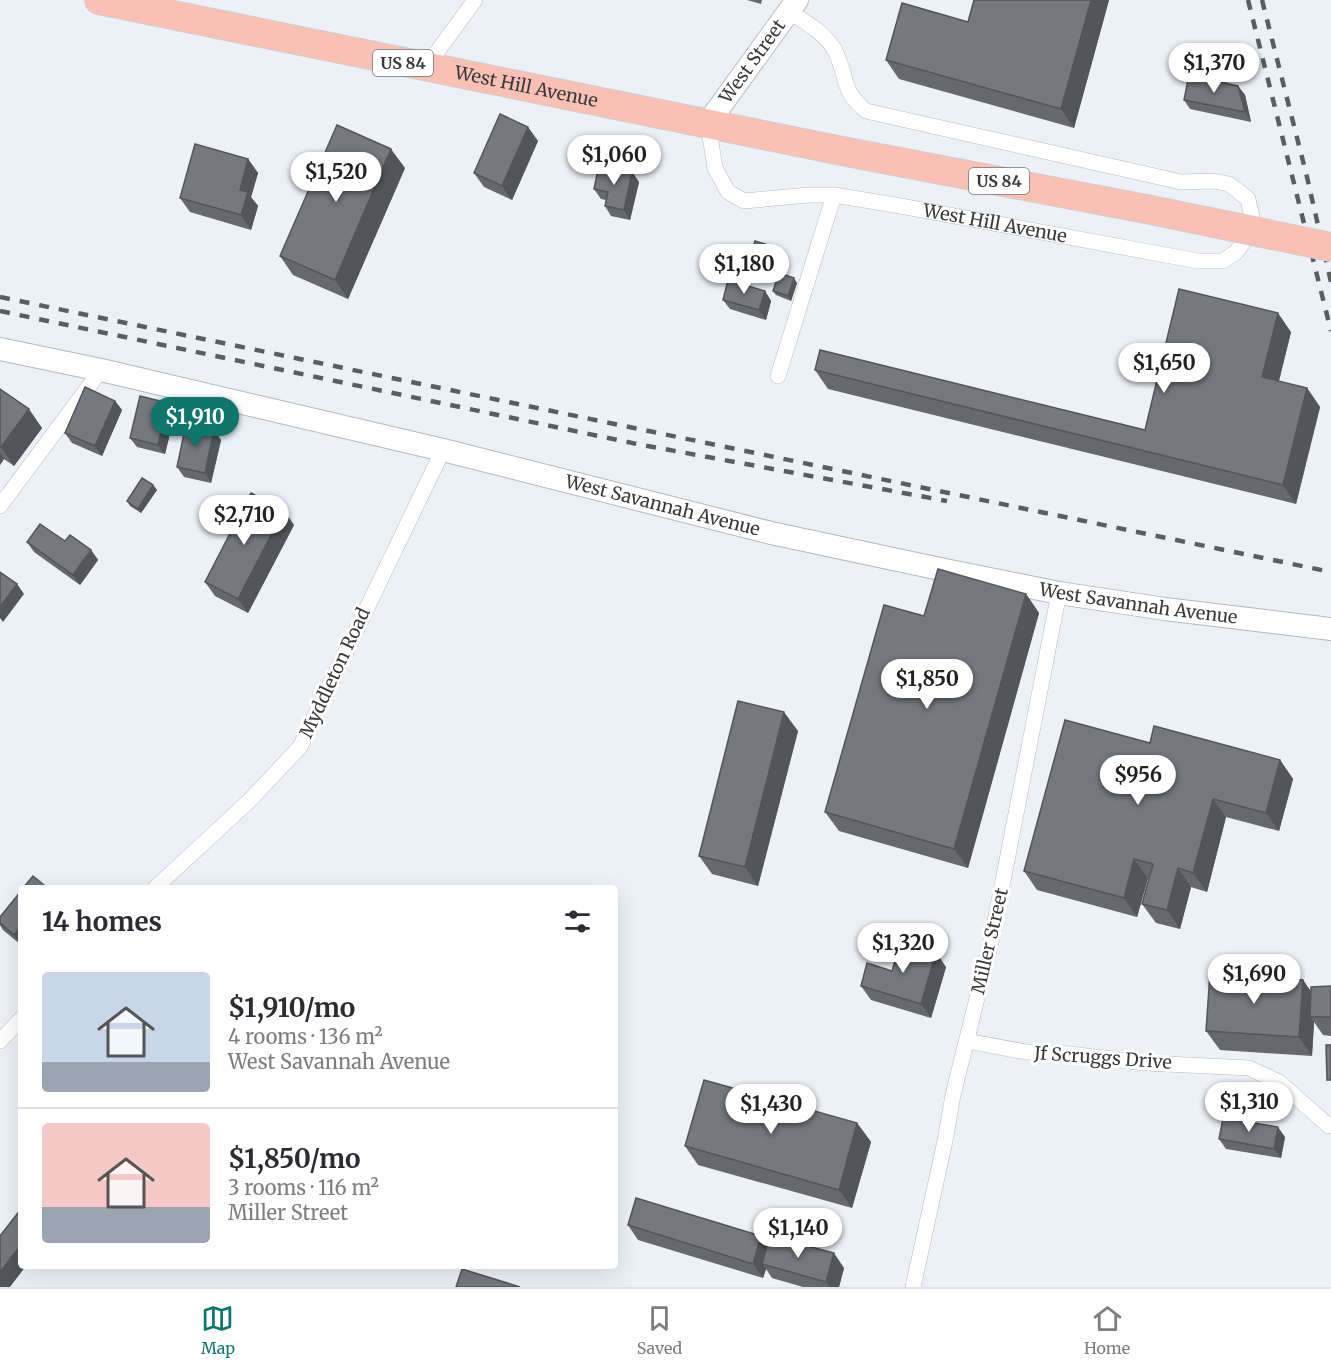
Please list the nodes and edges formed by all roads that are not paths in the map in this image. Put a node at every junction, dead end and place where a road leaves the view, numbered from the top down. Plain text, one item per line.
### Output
1 (99, 0) edge
2 (475, 0) edge
3 (793, 6) edge
4 (426, 67) junction
5 (708, 123) junction
6 (834, 195) junction
7 (1331, 247) edge
8 (0, 349) edge
9 (101, 370) junction
10 (778, 376) dead end
11 (443, 450) junction
12 (0, 506) edge
13 (1059, 593) junction
14 (1331, 629) edge
15 (158, 885) edge
16 (18, 1022) edge
17 (0, 1041) edge
18 (967, 1041) junction
19 (1329, 1126) dead end
20 (913, 1287) edge

1 - 4 highway, West Hill Avenue / US 84
2 - 4 street
3 - 5 street, West Street
3 - 6 street, West Hill Avenue
4 - 5 highway, West Hill Avenue / US 84
5 - 6 street, West Hill Avenue
5 - 7 highway, West Hill Avenue / US 84, bridge
6 - 10 street
8 - 9 street, West Savannah Avenue
9 - 11 street, West Savannah Avenue
9 - 12 street
11 - 13 street, West Savannah Avenue
11 - 15 street, Myddleton Road
13 - 14 street, West Savannah Avenue
13 - 18 street, Miller Street
16 - 17 street
18 - 19 street, Jf Scruggs Drive
18 - 20 street, Miller Street

